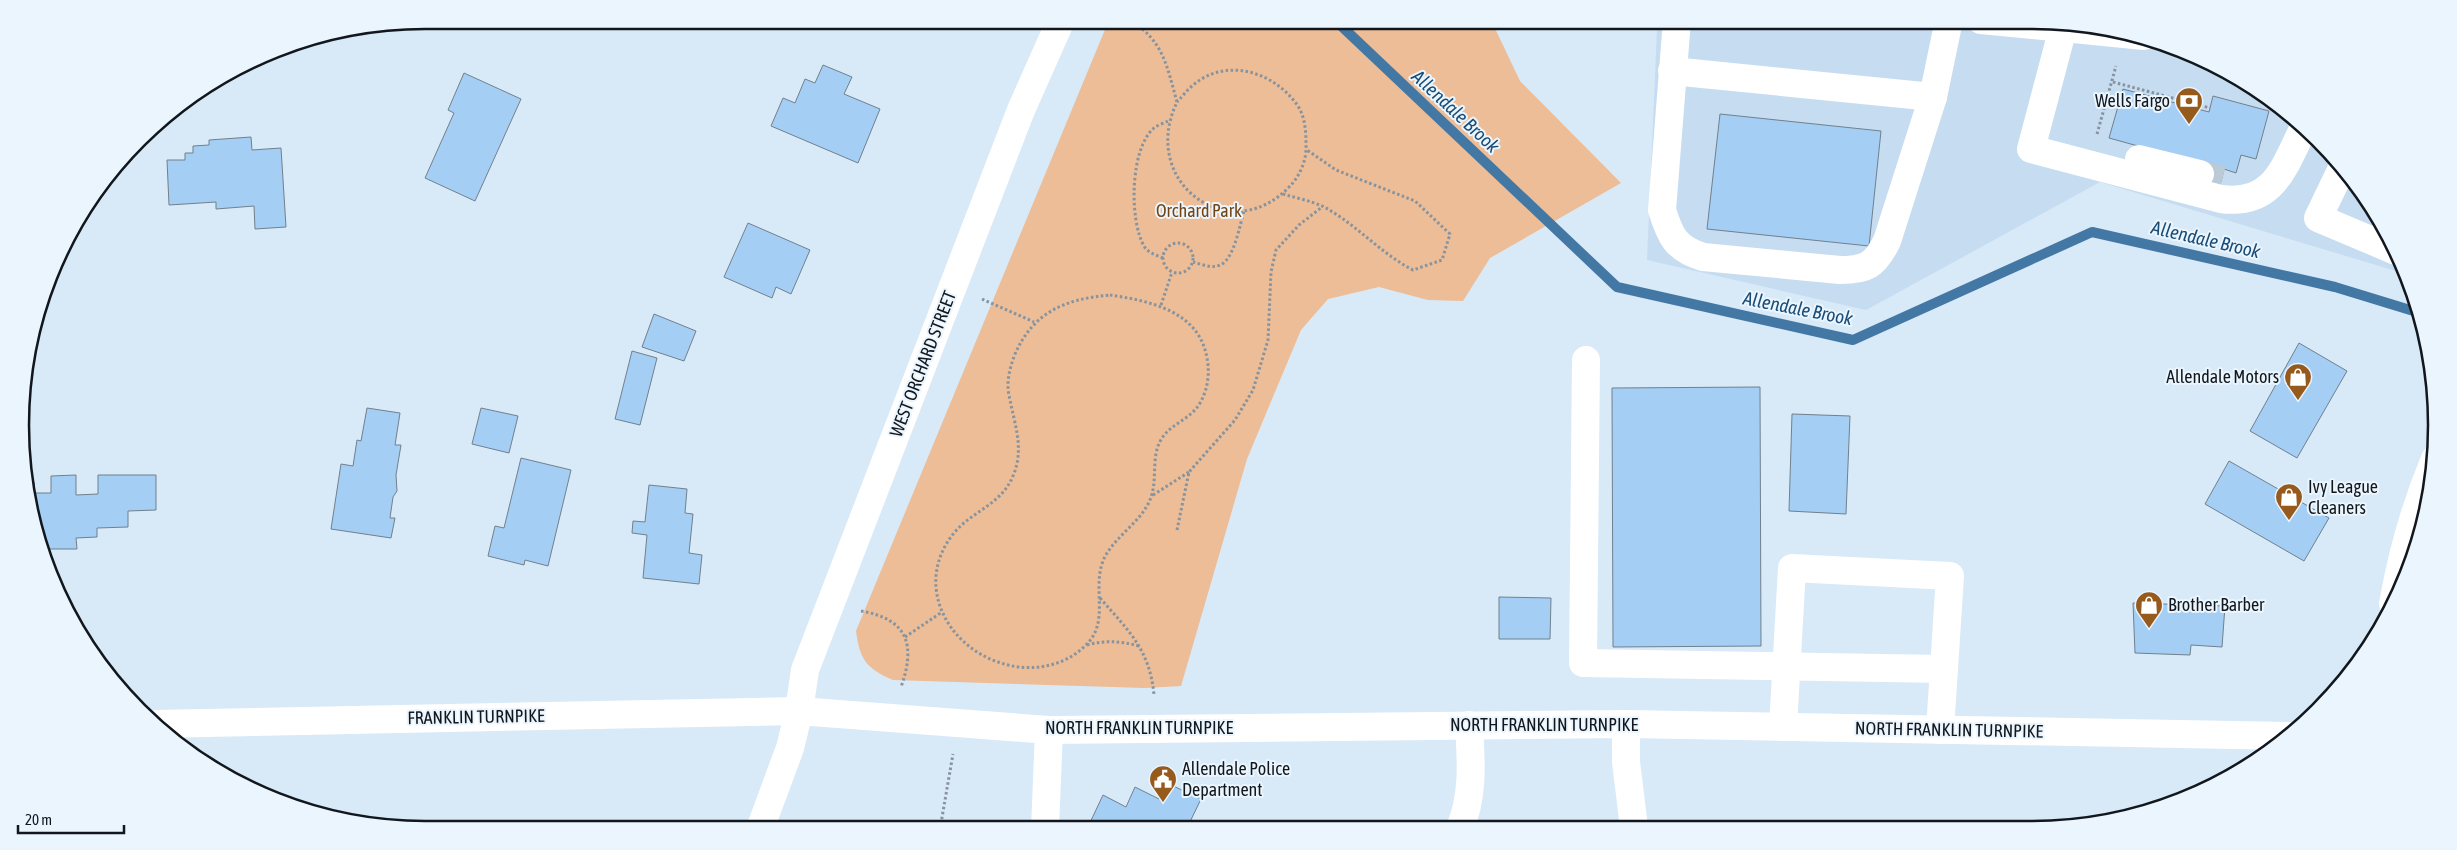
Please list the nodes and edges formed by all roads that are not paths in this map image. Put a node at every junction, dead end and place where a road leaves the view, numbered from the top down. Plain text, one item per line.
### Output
1 (1056, 29) edge
2 (1675, 29) edge
3 (1948, 29) edge
4 (2062, 30) edge
5 (1672, 71) junction
6 (1933, 97) junction
7 (2036, 132) junction
8 (2301, 134) edge
9 (2339, 175) edge
10 (2262, 191) junction
11 (2385, 246) edge
12 (1586, 360) dead end
13 (2423, 488) edge
14 (2397, 579) edge
15 (1786, 665) junction
16 (1944, 668) junction
17 (799, 711) junction
18 (165, 724) edge
19 (1626, 724) junction
20 (1469, 725) junction
21 (1783, 727) junction
22 (1049, 730) junction
23 (1940, 730) junction
24 (2277, 736) edge
25 (763, 821) edge
26 (1046, 821) edge
27 (1462, 821) edge
28 (1633, 821) edge

1 - 17 main road, WEST ORCHARD STREET
2 - 5 main road
3 - 6 main road
4 - 7 main road
5 - 6 main road
5 - 6 main road
7 - 10 main road
7 - 10 main road
8 - 10 main road
9 - 11 main road
12 - 15 main road
13 - 14 main road
15 - 16 main road
15 - 16 main road
15 - 21 main road
16 - 23 main road
17 - 18 main road, FRANKLIN TURNPIKE
17 - 22 main road, NORTH FRANKLIN TURNPIKE
17 - 25 main road, WEST ORCHARD STREET
19 - 20 main road, NORTH FRANKLIN TURNPIKE
19 - 21 main road, NORTH FRANKLIN TURNPIKE
19 - 28 main road
20 - 22 main road, NORTH FRANKLIN TURNPIKE
20 - 27 main road
21 - 23 main road, NORTH FRANKLIN TURNPIKE
22 - 26 main road
23 - 24 main road, NORTH FRANKLIN TURNPIKE

